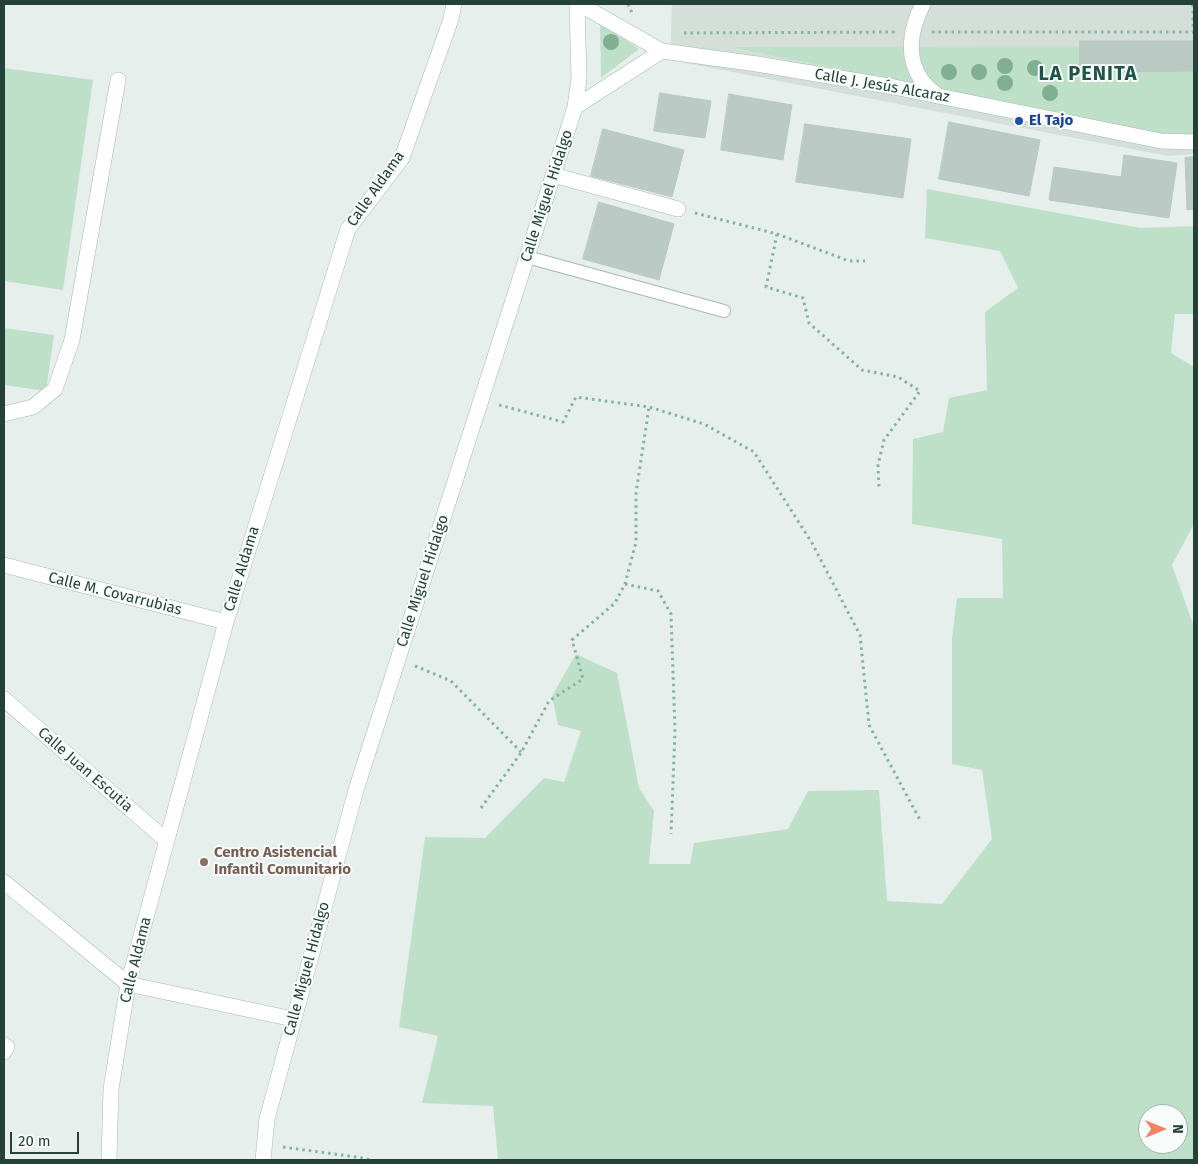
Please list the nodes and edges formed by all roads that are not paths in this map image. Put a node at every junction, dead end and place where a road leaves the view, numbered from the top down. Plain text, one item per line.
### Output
1 (454, 4) edge
2 (578, 4) edge
3 (923, 4) edge
4 (662, 51) junction
5 (118, 80) dead end
6 (938, 96) junction
7 (575, 107) junction
8 (1194, 142) edge
9 (553, 175) junction
10 (678, 209) road end
11 (527, 257) junction
12 (724, 311) dead end
13 (4, 414) edge
14 (4, 565) edge
15 (226, 622) junction
16 (4, 699) edge
17 (167, 841) junction
18 (4, 882) edge
19 (128, 984) junction
20 (293, 1019) junction
21 (109, 1160) edge
22 (263, 1160) edge

1 - 15 street, Calle Aldama
2 - 4 street, Calle J. Jesús Alcaraz
2 - 7 street, Calle Miguel Hidalgo
3 - 6 street
4 - 6 street, Calle J. Jesús Alcaraz
4 - 7 street
5 - 13 street
6 - 8 street, Calle J. Jesús Alcaraz
7 - 9 street, Calle Miguel Hidalgo
9 - 10 street
9 - 11 street, Calle Miguel Hidalgo
11 - 12 lane
11 - 20 street, Calle Miguel Hidalgo
14 - 15 street, Calle M. Covarrubias
15 - 17 street, Calle Aldama
16 - 17 street, Calle Juan Escutia
17 - 19 street, Calle Aldama
18 - 19 street
19 - 20 street
19 - 21 street, Calle Aldama
20 - 22 street, Calle Miguel Hidalgo

